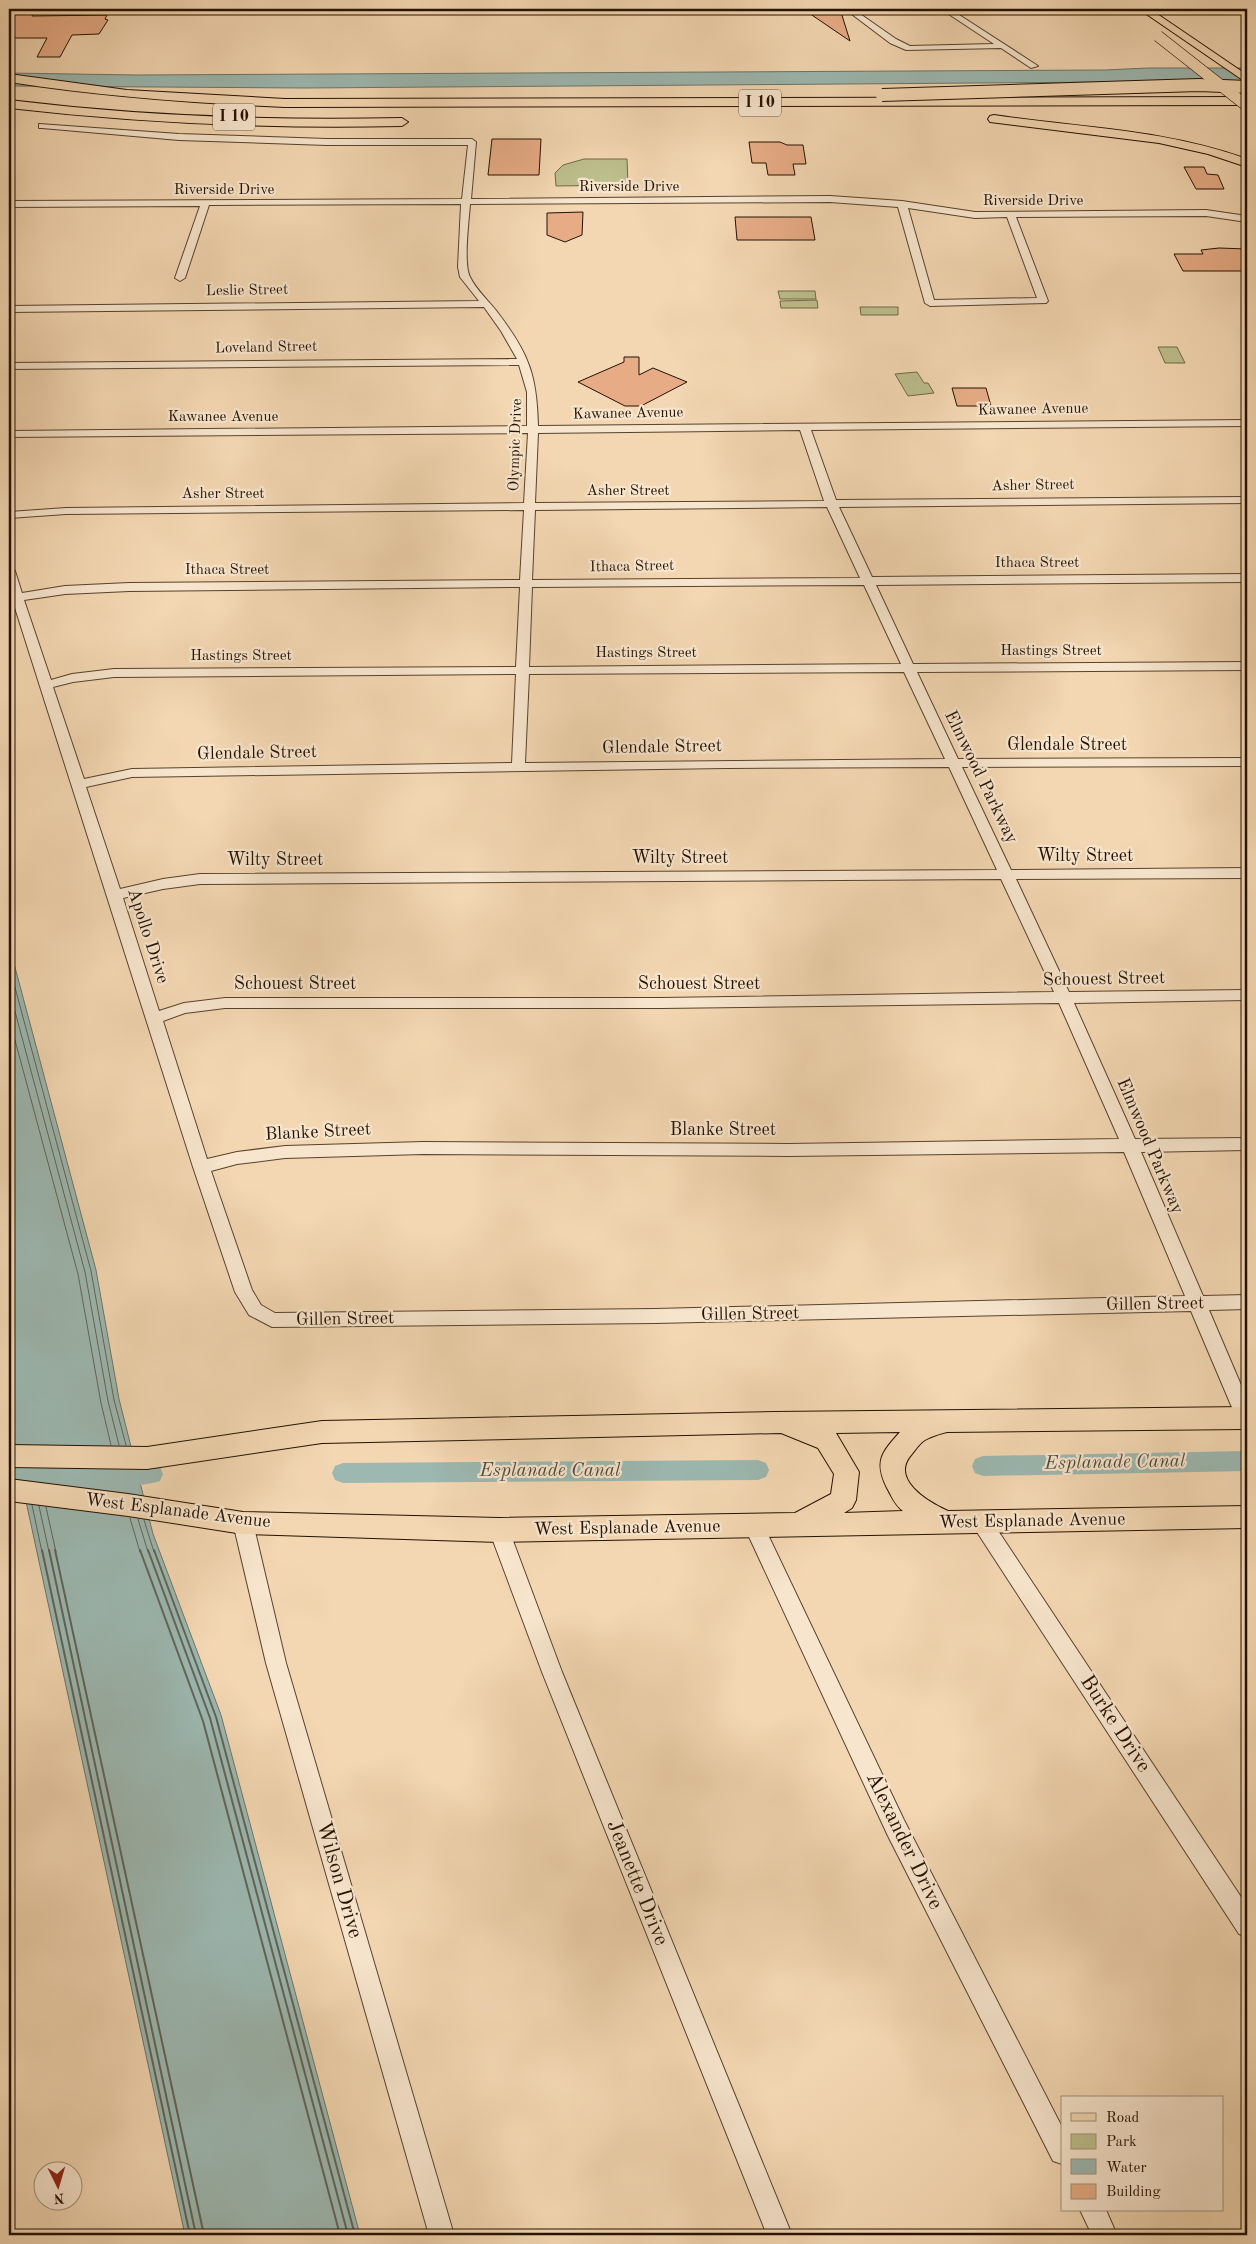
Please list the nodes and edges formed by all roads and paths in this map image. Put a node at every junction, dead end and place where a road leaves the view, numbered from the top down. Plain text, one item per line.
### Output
1 (849, 9) edge
2 (945, 9) edge
3 (1140, 11) edge
4 (1155, 33) dead end
5 (1002, 46) junction
6 (1034, 66) dead end
7 (9, 78) edge
8 (1247, 80) edge
9 (1247, 87) edge
10 (9, 95) edge
11 (1247, 101) edge
12 (9, 104) edge
13 (530, 104) junction
14 (1247, 106) edge
15 (1111, 118) dead end
16 (42, 126) dead end
17 (1247, 162) edge
18 (467, 202) junction
19 (9, 204) edge
20 (205, 204) junction
21 (902, 204) junction
22 (1012, 215) junction
23 (1247, 219) edge
24 (180, 278) dead end
25 (486, 304) junction
26 (9, 309) edge
27 (523, 362) junction
28 (9, 366) edge
29 (1247, 423) edge
30 (805, 428) junction
31 (533, 430) junction
32 (9, 434) edge
33 (1247, 500) edge
34 (832, 504) junction
35 (529, 507) junction
36 (9, 515) edge
37 (9, 571) edge
38 (1247, 578) edge
39 (867, 581) junction
40 (526, 585) junction
41 (18, 597) junction
42 (1247, 666) edge
43 (908, 667) junction
44 (523, 670) junction
45 (46, 685) junction
46 (1247, 762) edge
47 (954, 765) junction
48 (518, 768) junction
49 (79, 784) junction
50 (1247, 873) edge
51 (1008, 875) junction
52 (115, 895) junction
53 (1247, 995) edge
54 (1065, 998) junction
55 (154, 1018) junction
56 (1247, 1144) edge
57 (1130, 1146) junction
58 (201, 1167) junction
59 (1247, 1302) edge
60 (1198, 1303) junction
61 (255, 1310) joint
62 (1246, 1418) edge
63 (948, 1420) junction
64 (775, 1423) junction
65 (9, 1456) edge
66 (9, 1490) edge
67 (1247, 1517) edge
68 (243, 1523) junction
69 (949, 1523) junction
70 (982, 1523) junction
71 (798, 1525) junction
72 (754, 1526) junction
73 (499, 1530) junction
74 (1247, 1926) edge
75 (1061, 2150) edge
76 (1093, 2212) edge
77 (442, 2235) edge
78 (780, 2235) edge
79 (1105, 2235) edge

1 - 5 street
2 - 5 street
3 - 8 main road
4 - 14 main road, bridge
5 - 6 street
7 - 13 highway, I 10
9 - 13 highway, bridge
10 - 12 highway, I 10
11 - 13 highway, I 10
15 - 17 highway
16 - 18 street, Olympic Drive
18 - 20 street, Riverside Drive
18 - 21 street, Riverside Drive
18 - 25 street, Olympic Drive
19 - 20 street, Riverside Drive
20 - 24 street
21 - 22 street, Riverside Drive
21 - 22 street
22 - 23 street, Riverside Drive
25 - 26 street, Leslie Street
25 - 27 street, Olympic Drive
27 - 28 street, Loveland Street
27 - 31 street, Olympic Drive
29 - 30 street, Kawanee Avenue
30 - 31 street, Kawanee Avenue
30 - 34 street, Elmwood Parkway
31 - 32 street, Kawanee Avenue
31 - 35 street, Olympic Drive
33 - 34 street, Asher Street
34 - 35 street, Asher Street
34 - 39 street, Elmwood Parkway
35 - 36 street, Asher Street
35 - 40 street, Olympic Drive
37 - 41 street, Apollo Drive
38 - 39 street, Ithaca Street
39 - 40 street, Ithaca Street
39 - 43 street, Elmwood Parkway
40 - 41 street, Ithaca Street
40 - 44 street, Olympic Drive
41 - 45 street, Apollo Drive
42 - 43 street, Hastings Street
43 - 44 street, Hastings Street
43 - 47 street, Elmwood Parkway
44 - 45 street, Hastings Street
44 - 48 street, Olympic Drive
45 - 49 street, Apollo Drive
46 - 47 street, Glendale Street
47 - 48 street, Glendale Street
47 - 51 street, Elmwood Parkway
48 - 49 street, Glendale Street
49 - 52 street, Apollo Drive
50 - 51 street, Wilty Street
51 - 52 street, Wilty Street
51 - 54 street, Elmwood Parkway
52 - 55 street, Apollo Drive
53 - 54 street, Schouest Street
54 - 55 street, Schouest Street
54 - 57 street, Elmwood Parkway
55 - 58 street, Apollo Drive
56 - 57 street, Blanke Street
57 - 58 street, Blanke Street
57 - 60 street, Elmwood Parkway
58 - 61 street, Apollo Drive
59 - 60 street, Gillen Street
60 - 61 street, Gillen Street
60 - 62 street, Elmwood Parkway
62 - 63 main road
63 - 64 main road
63 - 69 main road
64 - 65 main road
64 - 71 main road
66 - 68 main road, West Esplanade Avenue
67 - 70 main road, West Esplanade Avenue
68 - 73 main road, West Esplanade Avenue
68 - 77 street, Wilson Drive
69 - 70 main road, West Esplanade Avenue
69 - 71 main road, West Esplanade Avenue
70 - 74 street, Burke Drive
71 - 72 main road, West Esplanade Avenue
72 - 73 main road, West Esplanade Avenue
72 - 75 street, Alexander Drive
73 - 78 street, Jeanette Drive
76 - 79 street

